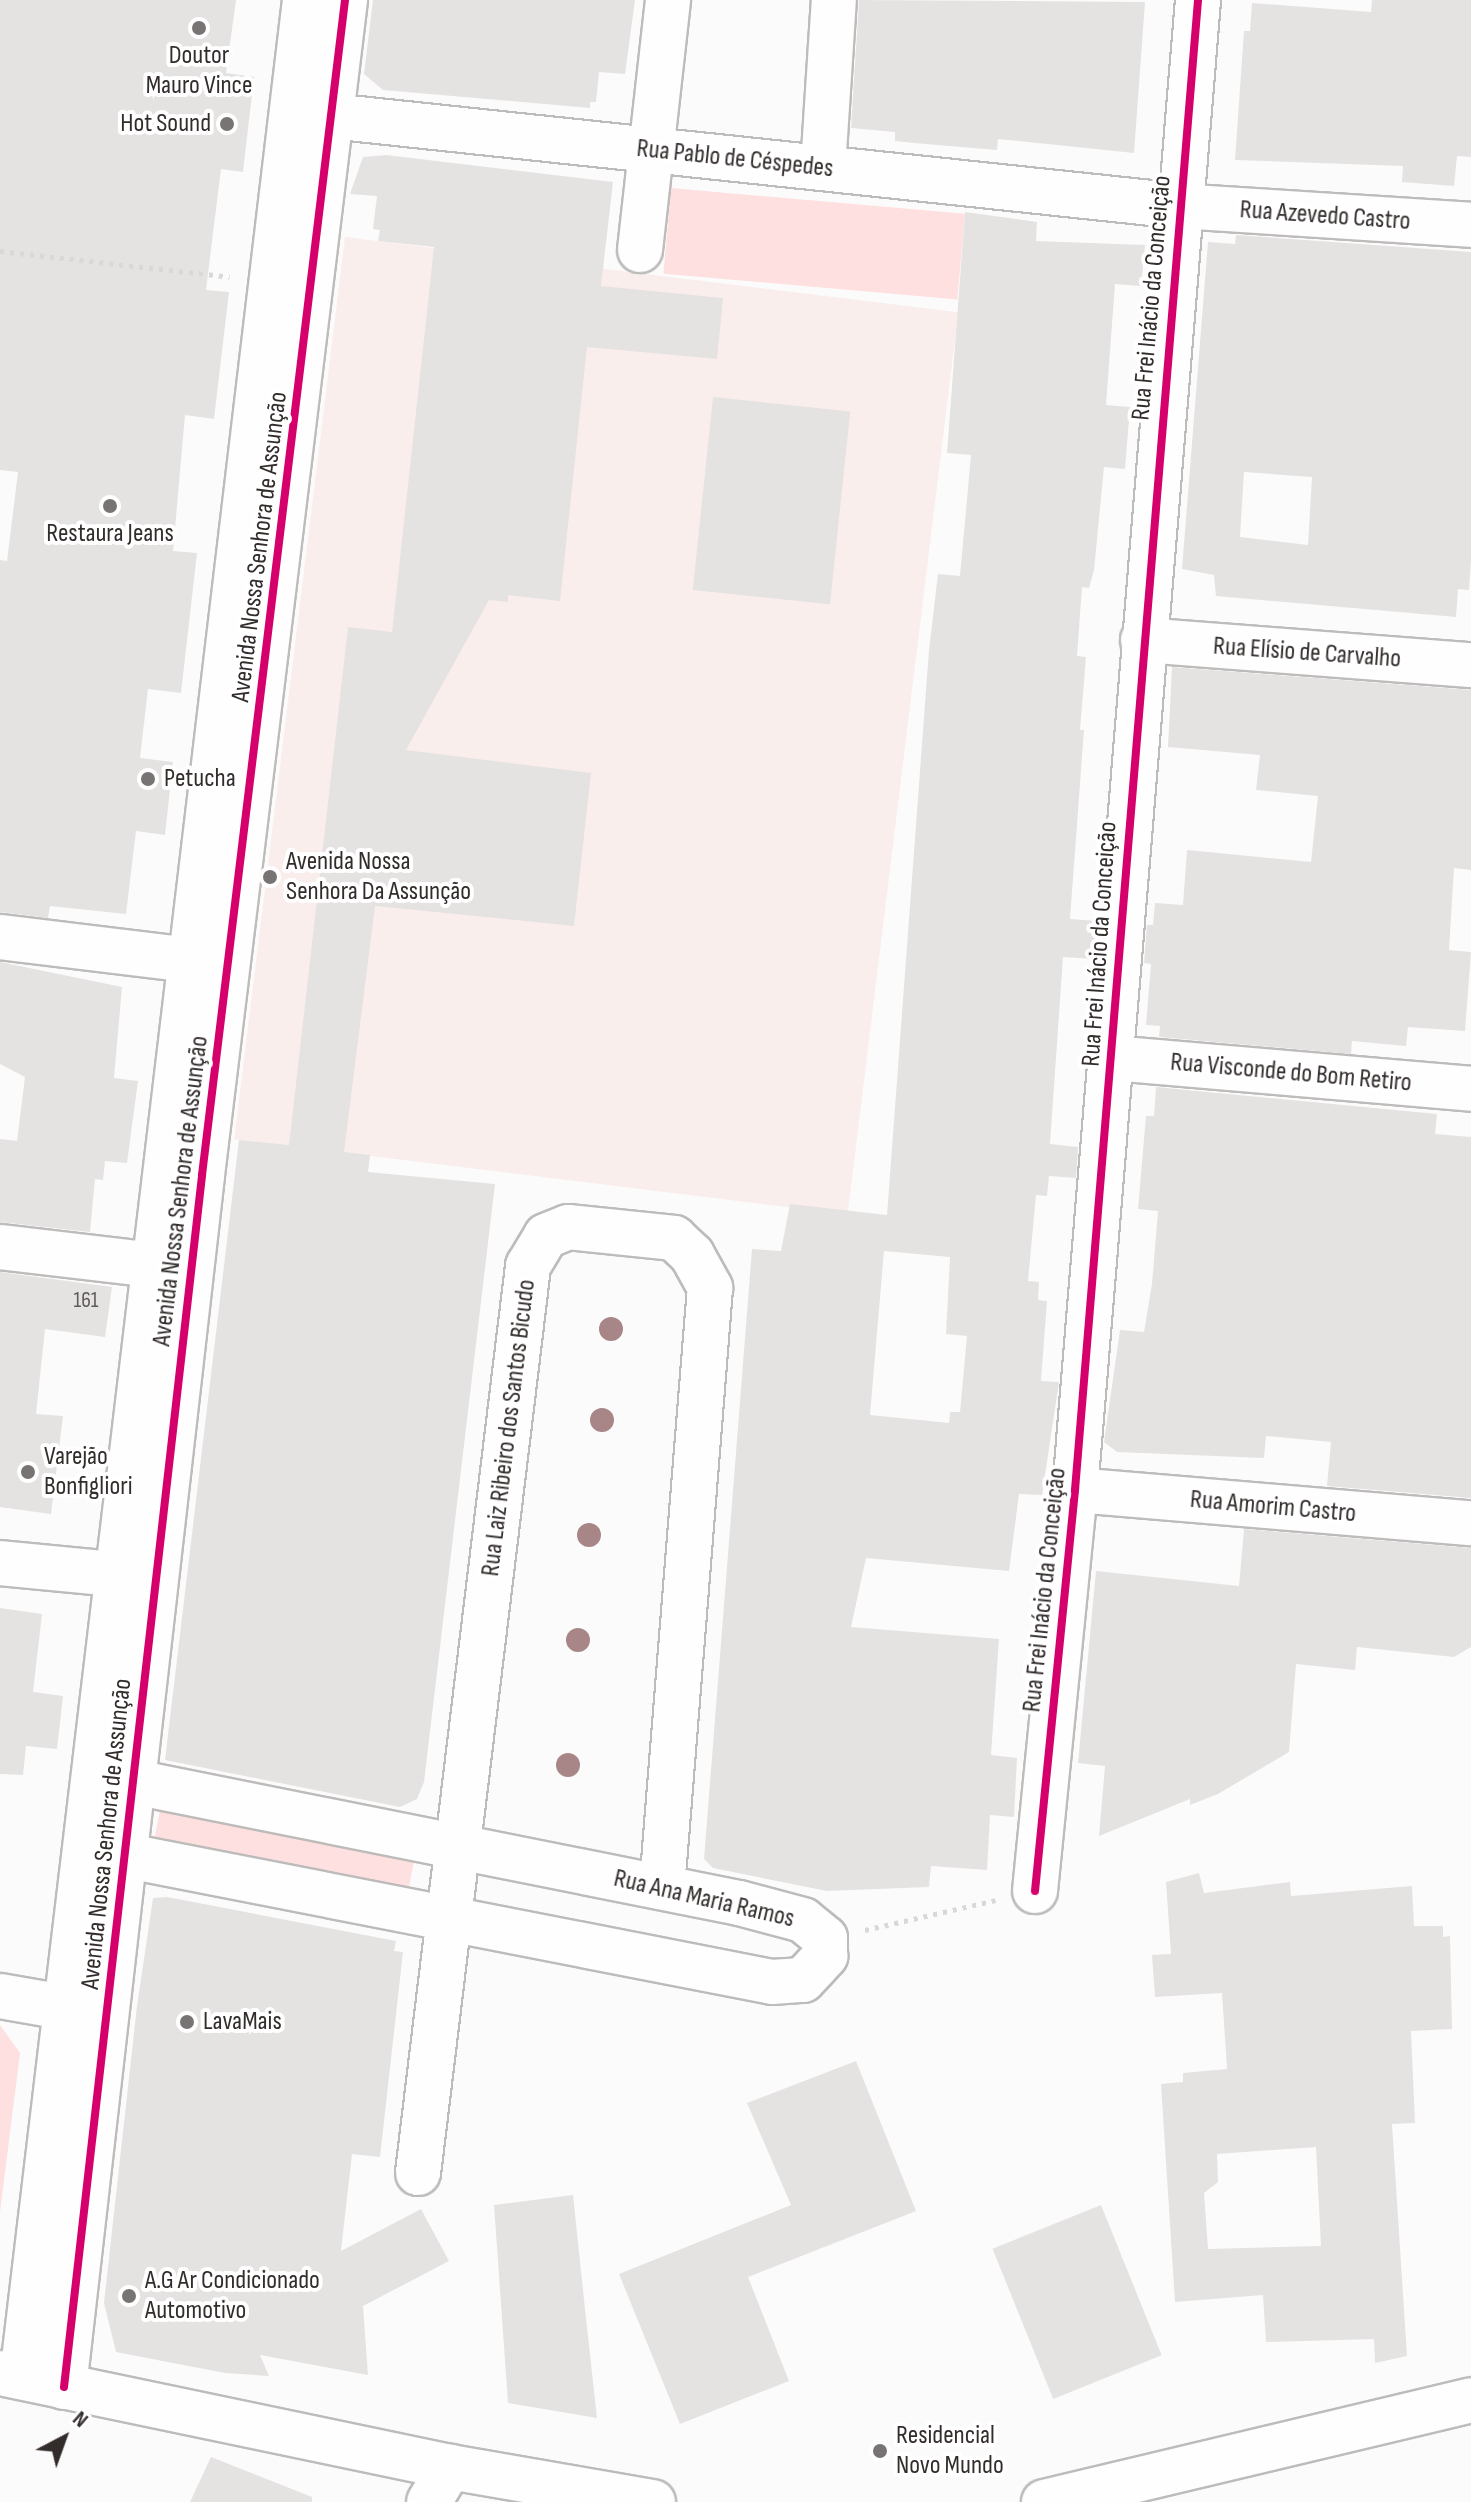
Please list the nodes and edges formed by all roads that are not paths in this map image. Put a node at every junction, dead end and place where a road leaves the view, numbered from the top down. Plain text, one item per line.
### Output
1 (305, 0) edge
2 (345, 0) edge
3 (668, 0) edge
4 (834, 0) edge
5 (1198, 0) edge
6 (311, 114) junction
7 (651, 150) junction
8 (823, 168) junction
9 (1179, 206) junction
10 (1471, 225) edge
11 (640, 250) dead end
12 (1143, 640) junction
13 (1471, 665) edge
14 (0, 937) edge
15 (208, 962) junction
16 (1112, 1058) junction
17 (1471, 1089) edge
18 (0, 1247) edge
19 (171, 1267) junction
20 (1075, 1490) junction
21 (1471, 1523) edge
22 (0, 1563) edge
23 (136, 1577) junction
24 (112, 1778) junction
25 (458, 1845) junction
26 (104, 1852) junction
27 (662, 1887) junction
28 (1035, 1891) road end
29 (449, 1918) junction
30 (0, 1996) edge
31 (86, 2011) junction
32 (418, 2173) dead end
33 (11, 2375) edge
34 (64, 2387) junction
35 (1471, 2400) edge
36 (439, 2484) edge
37 (599, 2498) edge
38 (653, 2502) edge
39 (1044, 2502) edge

1 - 6 street, Avenida Nossa Senhora de Assunção
2 - 6 street, Avenida Nossa Senhora de Assunção
3 - 7 street
4 - 8 street
5 - 9 street, Rua Frei Inácio da Conceição
6 - 7 street, Rua Pablo de Céspedes
6 - 15 street, Avenida Nossa Senhora de Assunção
6 - 15 street, Avenida Nossa Senhora de Assunção
7 - 8 street, Rua Pablo de Céspedes
7 - 11 street
8 - 9 street, Rua Pablo de Céspedes
9 - 10 street, Rua Azevedo Castro
9 - 12 street, Rua Frei Inácio da Conceição
12 - 13 street, Rua Elísio de Carvalho
12 - 16 street, Rua Frei Inácio da Conceição
14 - 15 street
15 - 19 street, Avenida Nossa Senhora de Assunção
16 - 17 street, Rua Visconde do Bom Retiro
16 - 20 street, Rua Frei Inácio da Conceição
18 - 19 street
19 - 23 street, Avenida Nossa Senhora de Assunção
20 - 21 street, Rua Amorim Castro
20 - 28 street, Rua Frei Inácio da Conceição
22 - 23 street
23 - 24 street, Avenida Nossa Senhora de Assunção
24 - 25 street, Rua Ana Maria Ramos
24 - 26 street, Avenida Nossa Senhora de Assunção
25 - 27 street, Rua Ana Maria Ramos
25 - 27 street, Rua Laiz Ribeiro dos Santos Bicudo
25 - 29 street, Rua Laiz Ribeiro dos Santos Bicudo
26 - 29 street, Rua Ana Maria Ramos
26 - 31 street, Avenida Nossa Senhora de Assunção
27 - 29 street, Rua Ana Maria Ramos
29 - 32 street, Rua Laiz Ribeiro dos Santos Bicudo
30 - 31 street
31 - 33 street, Avenida Nossa Senhora de Assunção
31 - 34 street, Avenida Nossa Senhora de Assunção
33 - 34 street
34 - 36 street
35 - 39 street
36 - 37 street
37 - 38 street

